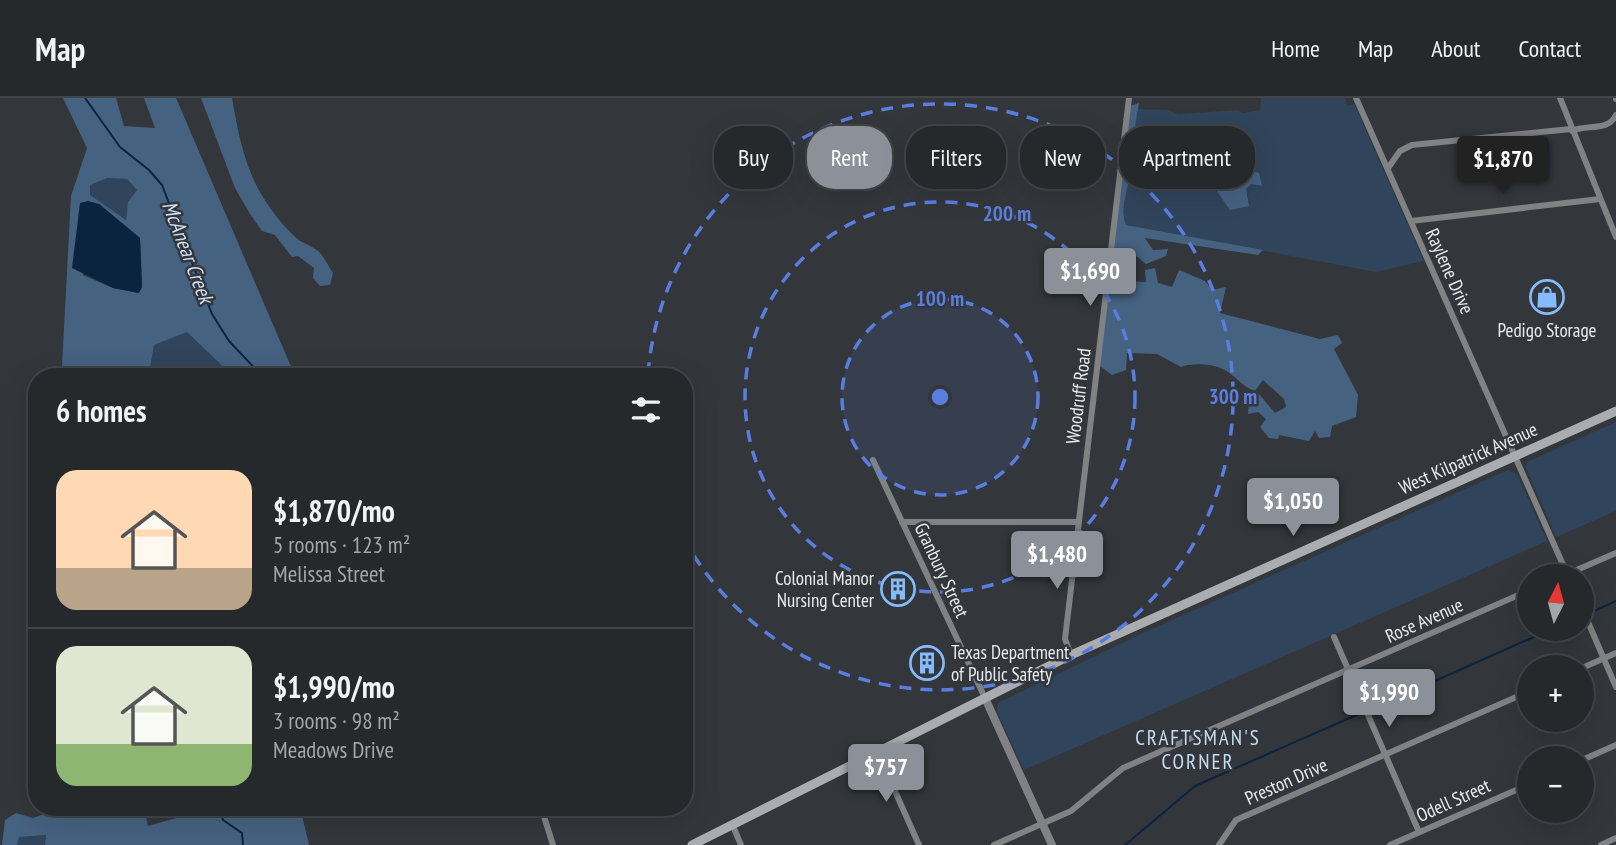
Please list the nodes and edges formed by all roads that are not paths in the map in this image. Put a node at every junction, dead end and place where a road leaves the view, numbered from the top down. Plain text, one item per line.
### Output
1 (1129, 98) edge
2 (1356, 98) edge
3 (1560, 98) edge
4 (1616, 115) edge
5 (1572, 130) junction
6 (1388, 168) junction
7 (1600, 199) junction
8 (1411, 221) junction
9 (1616, 237) edge
10 (1616, 411) edge
11 (1515, 456) junction
12 (873, 460) dead end
13 (902, 522) junction
14 (1078, 522) junction
15 (1616, 553) edge
16 (1561, 564) edge
17 (1591, 564) edge
18 (1517, 596) edge
19 (1594, 635) edge
20 (1334, 637) dead end
21 (1616, 653) edge
22 (1070, 655) junction
23 (1604, 658) junction
24 (1594, 663) edge
25 (1349, 670) junction
26 (1616, 687) edge
27 (1517, 697) edge
28 (985, 698) junction
29 (1616, 745) edge
30 (878, 753) junction
31 (1386, 754) junction
32 (1594, 755) edge
33 (1517, 789) edge
34 (544, 816) edge
35 (1042, 824) junction
36 (733, 826) junction
37 (1419, 832) junction
38 (1616, 838) edge
39 (552, 845) edge
40 (692, 845) edge
41 (741, 845) edge
42 (919, 845) edge
43 (994, 845) edge
44 (1052, 845) edge
45 (1219, 845) edge
46 (1390, 845) edge
47 (1601, 845) edge

1 - 14 street, Woodruff Road
2 - 6 street, Raylene Drive
3 - 5 street
4 - 5 street
5 - 6 street
5 - 7 street
6 - 8 street, Raylene Drive
7 - 8 street
7 - 9 street
8 - 11 street, Raylene Drive
10 - 11 main road, West Kilpatrick Avenue
11 - 16 street, Raylene Drive
11 - 22 main road, West Kilpatrick Avenue
12 - 13 street, Granbury Street
13 - 14 street
13 - 28 street, Granbury Street
14 - 22 street, Woodruff Road
15 - 17 street
18 - 25 street, Rose Avenue
19 - 23 street
20 - 25 street
21 - 23 street
22 - 28 main road, West Kilpatrick Avenue
23 - 24 street
23 - 26 street
25 - 31 street
25 - 35 street, Rose Avenue
27 - 31 street, Preston Drive
28 - 30 main road, West Kilpatrick Avenue
28 - 35 street, Granbury Street
29 - 32 street
30 - 36 main road, West Kilpatrick Avenue
30 - 42 street
31 - 37 street
31 - 45 street, Preston Drive
33 - 37 street, Odell Street
34 - 39 street
35 - 43 street, Rose Avenue
35 - 44 street, Granbury Street
36 - 40 main road, West Kilpatrick Avenue
36 - 41 street
37 - 46 street, Odell Street
38 - 47 street

